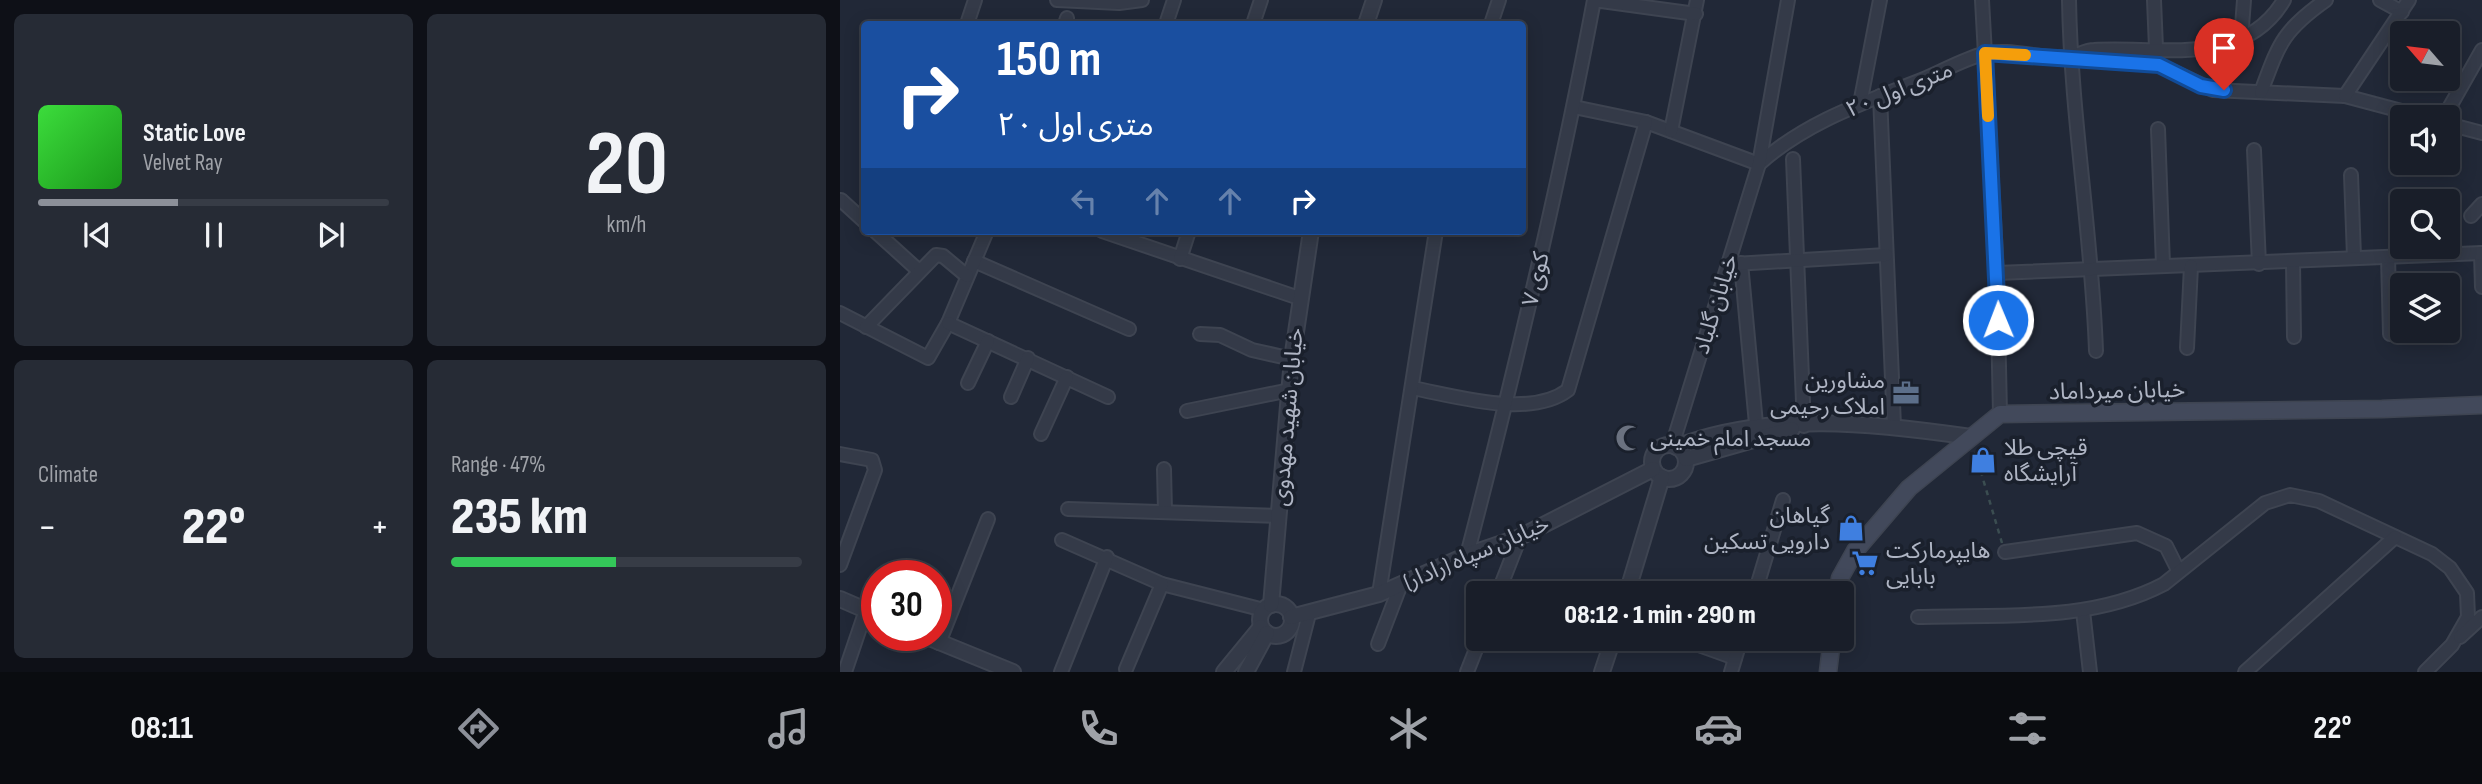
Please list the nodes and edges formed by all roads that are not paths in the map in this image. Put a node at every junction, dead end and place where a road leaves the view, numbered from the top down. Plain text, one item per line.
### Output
1 (975, 0) edge
2 (1057, 0) edge
3 (1142, 0) edge
4 (1174, 0) edge
5 (1261, 0) edge
6 (1374, 0) edge
7 (1499, 0) edge
8 (1594, 0) edge
9 (1698, 0) edge
10 (1788, 0) edge
11 (1880, 0) edge
12 (1982, 0) edge
13 (2069, 0) edge
14 (2154, 0) edge
15 (2244, 0) edge
16 (2284, 0) edge
17 (2326, 0) edge
18 (2380, 0) edge
19 (2409, 0) edge
20 (2402, 12) junction
21 (1696, 15) junction
22 (968, 21) edge
23 (1167, 21) edge
24 (1255, 21) edge
25 (1367, 21) edge
26 (1493, 21) edge
27 (2241, 40) junction
28 (2156, 48) junction
29 (2482, 50) edge
30 (1985, 53) junction
31 (2070, 57) junction
32 (2261, 93) junction
33 (1880, 96) junction
34 (2345, 96) junction
35 (1860, 104) junction
36 (2451, 105) edge
37 (1574, 107) junction
38 (2390, 108) edge
39 (1646, 122) junction
40 (2460, 127) edge
41 (2158, 129) dead end
42 (1671, 131) junction
43 (2482, 133) edge
44 (2254, 150) dead end
45 (1793, 159) dead end
46 (1759, 164) junction
47 (2351, 176) dead end
48 (841, 200) edge
49 (2482, 204) edge
50 (2471, 216) dead end
51 (861, 218) edge
52 (879, 235) edge
53 (985, 235) edge
54 (1113, 235) edge
55 (1188, 235) edge
56 (1310, 235) edge
57 (1435, 235) edge
58 (2460, 252) edge
59 (2481, 253) edge
60 (1886, 254) junction
61 (2354, 257) junction
62 (2388, 257) joint
63 (1180, 259) junction
64 (1796, 260) junction
65 (974, 261) junction
66 (2293, 262) junction
67 (1741, 263) junction
68 (2259, 264) junction
69 (1727, 265) junction
70 (2163, 265) junction
71 (2191, 266) junction
72 (2094, 268) junction
73 (918, 270) junction
74 (1997, 273) junction
75 (967, 276) junction
76 (2482, 287) edge
77 (1299, 298) junction
78 (840, 313) edge
79 (948, 323) junction
80 (866, 327) junction
81 (1129, 329) dead end
82 (1200, 334) dead end
83 (2390, 334) dead end
84 (2294, 337) dead end
85 (989, 341) junction
86 (2187, 348) dead end
87 (2096, 351) dead end
88 (1028, 358) junction
89 (1292, 359) junction
90 (1067, 377) junction
91 (968, 383) dead end
92 (1412, 388) junction
93 (1290, 390) junction
94 (1010, 397) dead end
95 (1108, 397) dead end
96 (1506, 405) junction
97 (2482, 405) edge
98 (1187, 411) dead end
99 (2000, 414) junction
100 (1756, 424) junction
101 (1804, 426) junction
102 (1894, 426) junction
103 (1041, 434) dead end
104 (1972, 437) junction
105 (1674, 446) junction
106 (840, 454) edge
107 (1686, 459) junction
108 (1164, 469) dead end
109 (1658, 473) junction
110 (1783, 500) dead end
111 (1068, 509) dead end
112 (1165, 511) junction
113 (1278, 516) junction
114 (988, 519) dead end
115 (1520, 537) junction
116 (2395, 537) junction
117 (1062, 540) dead end
118 (2005, 552) road end
119 (1467, 555) junction
120 (1107, 557) junction
121 (840, 565) edge
122 (2178, 570) junction
123 (1503, 581) edge
124 (1630, 581) edge
125 (1759, 581) edge
126 (1840, 581) edge
127 (1162, 584) junction
128 (1401, 584) junction
129 (1379, 594) junction
130 (840, 599) edge
131 (1268, 607) junction
132 (861, 608) edge
133 (952, 610) edge
134 (2083, 611) junction
135 (1309, 614) junction
136 (1292, 617) junction
137 (1918, 617) dead end
138 (2482, 617) edge
139 (1264, 630) junction
140 (861, 636) edge
141 (1378, 644) dead end
142 (2452, 645) junction
143 (952, 648) edge
144 (1475, 651) edge
145 (1609, 651) edge
146 (1715, 651) edge
147 (1737, 651) edge
148 (1831, 651) edge
149 (1735, 658) junction
150 (1126, 669) dead end
151 (845, 672) edge
152 (1013, 672) edge
153 (1062, 672) edge
154 (1224, 672) edge
155 (1246, 672) edge
156 (1294, 672) edge
157 (1467, 672) edge
158 (1602, 672) edge
159 (1731, 672) edge
160 (1828, 672) edge
161 (2090, 672) edge
162 (2245, 672) edge
163 (2425, 672) edge

1 - 22 street
2 - 3 street
4 - 23 street
5 - 24 street
6 - 25 street
7 - 26 street
8 - 21 street
8 - 37 street, کوی ۷
9 - 21 street
10 - 46 street, خیابان گلباد
11 - 35 street
12 - 30 street
13 - 31 street
14 - 28 street
15 - 27 street
16 - 27 street, ۲۰ متری اول
17 - 32 street
18 - 20 street
19 - 20 street
20 - 34 street
21 - 42 street
27 - 28 street, ۲۰ متری اول
28 - 31 street, ۲۰ متری اول
29 - 36 street
30 - 31 street, ۲۰ متری اول
30 - 33 street, ۲۰ متری اول
30 - 74 street
31 - 32 street
31 - 72 street
32 - 34 street
33 - 35 street, ۲۰ متری اول
33 - 60 street
34 - 38 street
35 - 46 street, ۲۰ متری اول
37 - 39 street
37 - 96 street, کوی ۷
39 - 42 street
39 - 96 street
40 - 43 street
41 - 70 street
42 - 46 street
44 - 68 street
45 - 64 street
46 - 69 street, خیابان گلباد
47 - 61 street
48 - 51 street
49 - 50 street
52 - 73 street
53 - 65 street
54 - 63 street
55 - 63 street
56 - 77 street, خیابان شهید مهدوی
57 - 92 street
58 - 59 street
59 - 76 street
60 - 64 street
60 - 102 street
61 - 62 street
61 - 66 street
62 - 83 street
63 - 77 street
64 - 67 street
64 - 101 street
65 - 75 street
65 - 81 street
66 - 68 street
66 - 84 street
67 - 69 street
67 - 100 street
68 - 71 street
69 - 105 street, خیابان گلباد
70 - 71 street
70 - 72 street
71 - 86 street
72 - 74 street
72 - 87 street
73 - 75 street
73 - 80 street
74 - 99 street
75 - 79 street
77 - 89 street, خیابان شهید مهدوی
78 - 80 street
79 - 80 street
79 - 85 street
82 - 89 street
85 - 88 street
85 - 91 street
88 - 90 street
88 - 94 street
89 - 93 street, خیابان شهید مهدوی
90 - 95 street
90 - 103 street
92 - 96 street
92 - 129 street
93 - 98 street
93 - 113 street, خیابان شهید مهدوی
96 - 119 street, کوی ۷
97 - 99 main road, خیابان میرداماد
99 - 104 main road
100 - 101 street
100 - 105 street
101 - 102 street
101 - 107 street
102 - 104 street
104 - 126 main road
105 - 107 street
105 - 109 street
106 - 121 street
107 - 109 street
108 - 112 street
109 - 115 street, خیابان سپاه (رادار)
109 - 124 street
110 - 125 street
111 - 112 street
112 - 113 street
113 - 131 street, خیابان شهید مهدوی
114 - 133 street
115 - 119 street, خیابان سپاه (رادار)
115 - 123 street
116 - 122 street
116 - 142 street
116 - 162 street
117 - 120 street
118 - 122 street
119 - 128 street, خیابان سپاه (رادار)
120 - 127 street
120 - 153 street
122 - 134 street
127 - 131 street
127 - 150 street
128 - 129 street, خیابان سپاه (رادار)
128 - 141 street
129 - 135 street, خیابان سپاه (رادار)
130 - 132 street
131 - 136 street
131 - 139 street
134 - 137 street
134 - 161 street
135 - 136 street, خیابان سپاه (رادار)
135 - 156 street
136 - 139 street
138 - 142 street
139 - 154 street
139 - 155 street
140 - 151 street
142 - 163 street
143 - 152 street
144 - 157 street
145 - 158 street
146 - 149 street
147 - 149 street
148 - 160 main road
149 - 159 street

